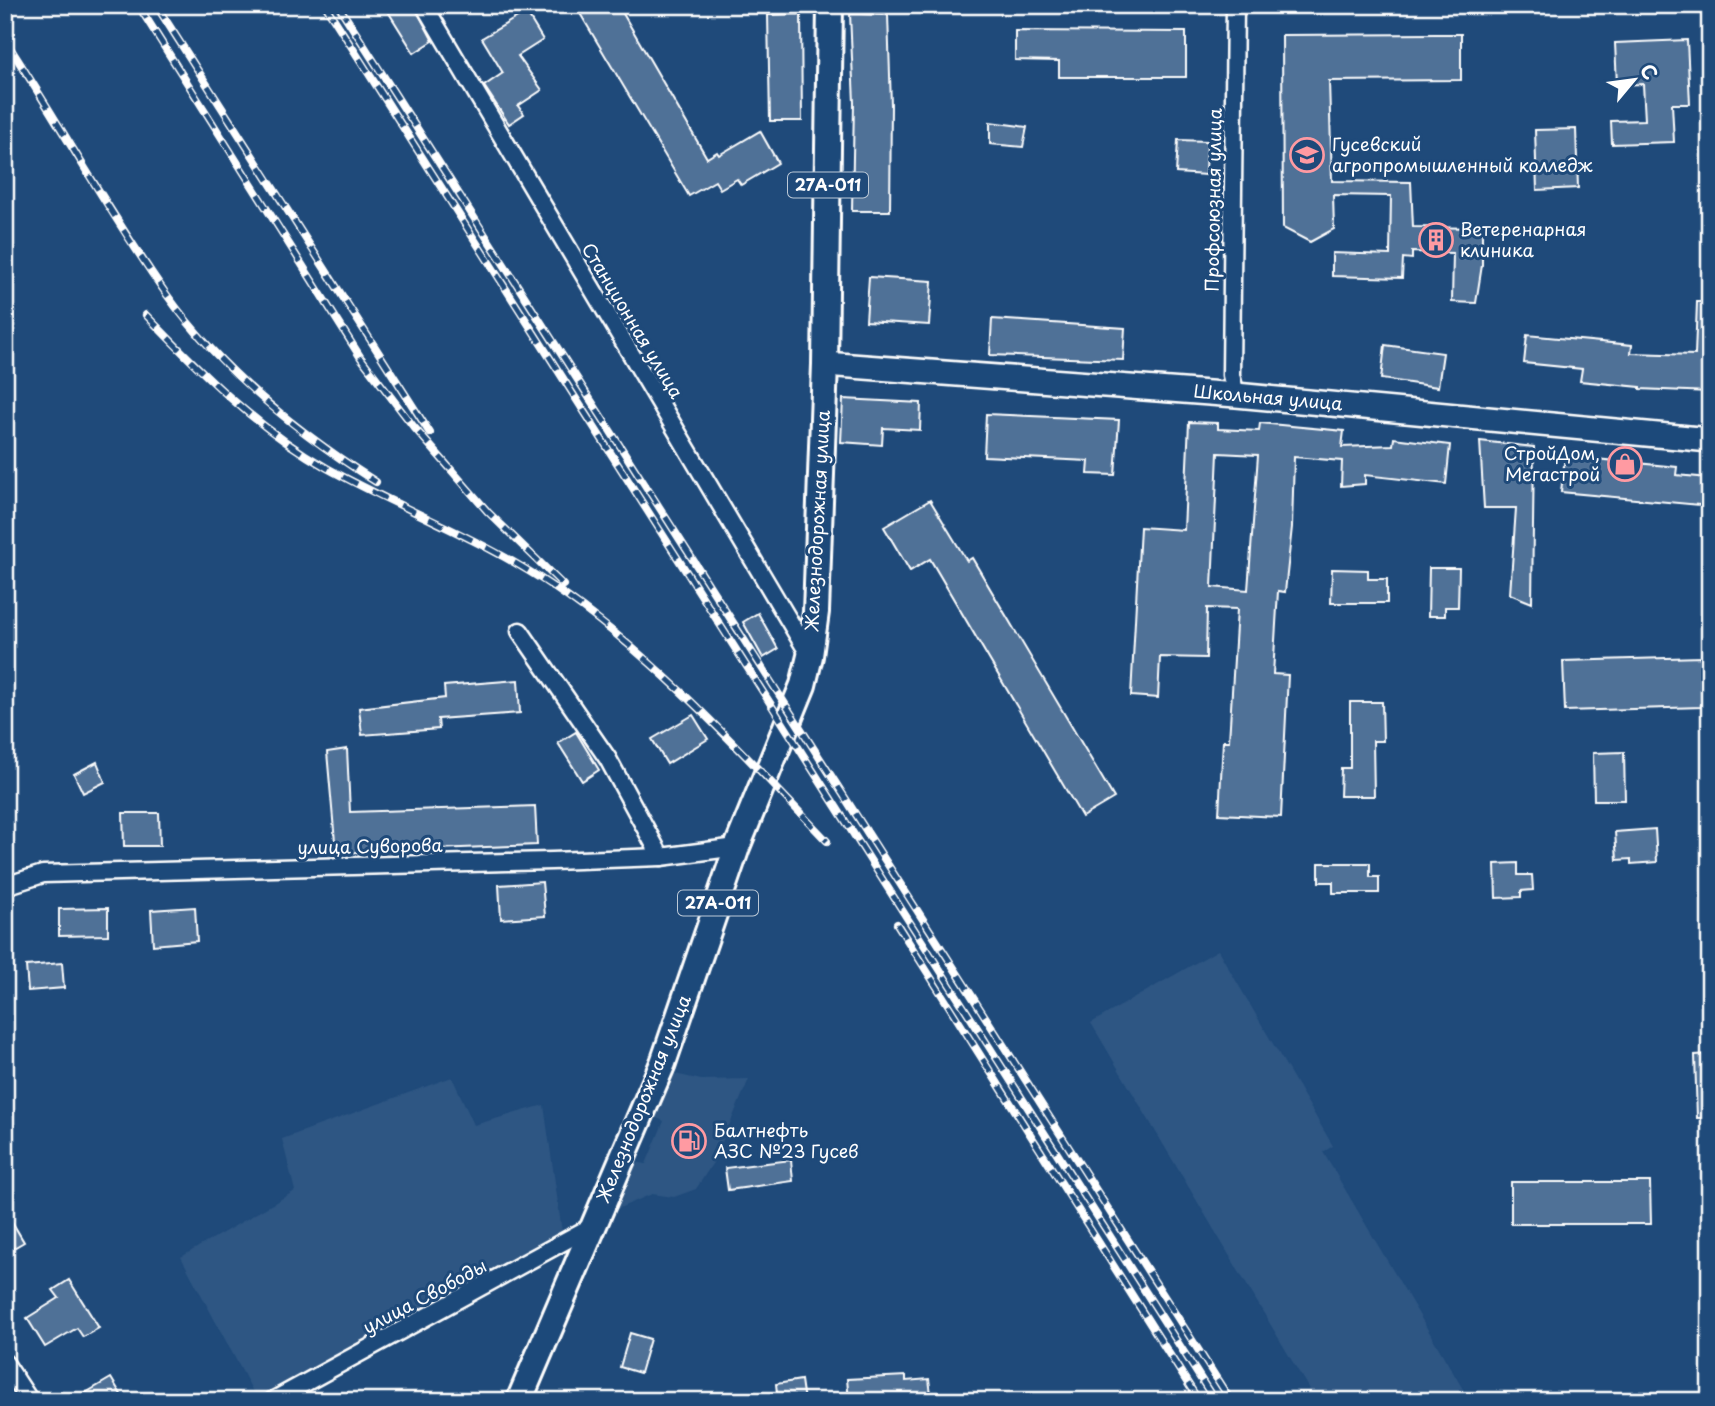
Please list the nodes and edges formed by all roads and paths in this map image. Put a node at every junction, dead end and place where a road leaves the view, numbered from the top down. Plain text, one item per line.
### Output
1 (424, 5) edge
2 (830, 5) edge
3 (1236, 5) edge
4 (825, 364) junction
5 (1236, 394) junction
6 (1710, 440) edge
7 (520, 631) dead end
8 (810, 656) junction
9 (737, 847) junction
10 (661, 857) junction
11 (5, 886) edge
12 (594, 1225) junction
13 (5, 1363) edge
14 (30, 1401) edge
15 (272, 1401) edge
16 (519, 1401) edge

1 - 8 street, Станционная улица
2 - 4 main road, Железнодорожная улица / 27А-011
3 - 5 street, Профсоюзная улица
4 - 5 main road, Школьная улица
4 - 8 main road, Железнодорожная улица / 27А-011
5 - 6 main road, Школьная улица
7 - 10 street
8 - 9 main road, Железнодорожная улица / 27А-011
9 - 10 street, улица Суворова
9 - 12 main road, Железнодорожная улица / 27А-011
10 - 11 street, улица Суворова
12 - 15 street, улица Свободы
12 - 16 main road, Железнодорожная улица / 27А-011
13 - 14 street

